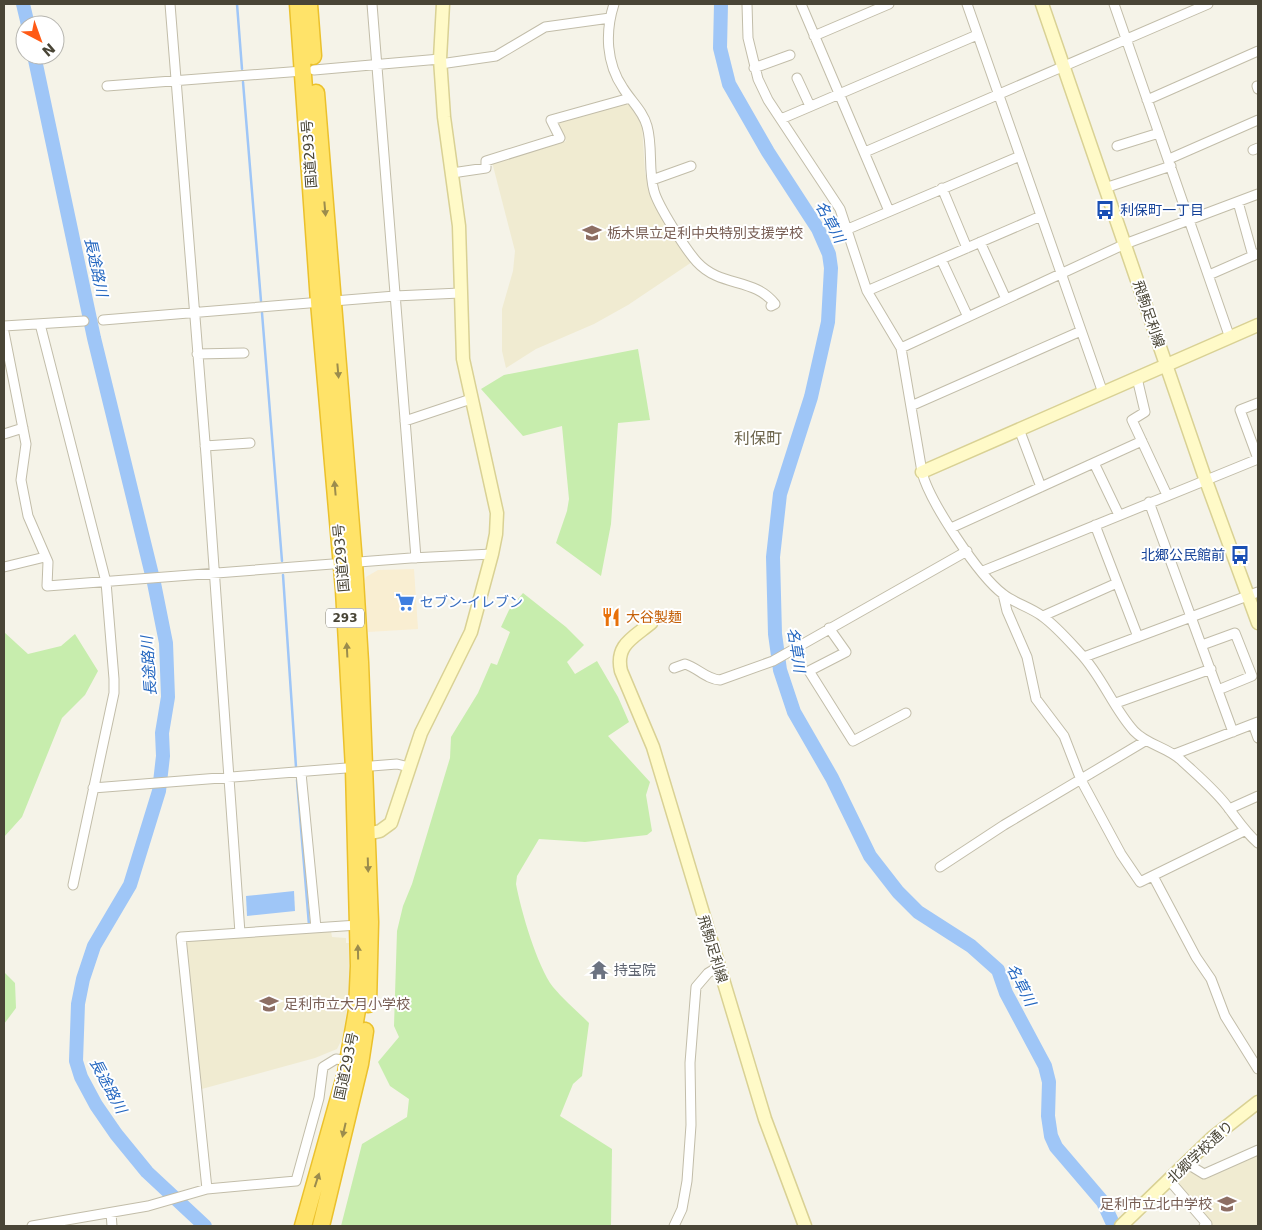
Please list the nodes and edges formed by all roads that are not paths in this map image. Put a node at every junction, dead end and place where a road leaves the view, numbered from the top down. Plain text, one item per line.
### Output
1 (170, 4) edge
2 (298, 4) edge
3 (309, 4) edge
4 (372, 4) edge
5 (443, 4) edge
6 (614, 4) edge
7 (747, 4) edge
8 (801, 4) edge
9 (889, 4) edge
10 (967, 4) edge
11 (1042, 4) edge
12 (1114, 4) edge
13 (1208, 4) edge
14 (610, 18) junction
15 (977, 35) junction
16 (814, 36) junction
17 (1126, 39) junction
18 (1258, 50) edge
19 (790, 56) dead end
20 (440, 61) junction
21 (377, 65) junction
22 (1063, 66) junction
23 (754, 68) junction
24 (308, 70) junction
25 (797, 78) dead end
26 (176, 81) junction
27 (107, 86) dead end
28 (840, 94) junction
29 (998, 94) junction
30 (630, 98) junction
31 (1147, 100) junction
32 (810, 106) junction
33 (781, 119) junction
34 (1258, 120) edge
35 (1159, 133) junction
36 (1117, 146) dead end
37 (865, 152) junction
38 (1020, 156) junction
39 (1170, 163) junction
40 (690, 166) dead end
41 (452, 173) junction
42 (652, 180) junction
43 (942, 188) junction
44 (1105, 188) junction
45 (1258, 194) edge
46 (1238, 202) junction
47 (889, 211) junction
48 (1041, 216) junction
49 (1190, 219) junction
50 (848, 229) junction
51 (980, 242) junction
52 (1125, 244) junction
53 (967, 248) junction
54 (1256, 255) edge
55 (941, 259) junction
56 (1062, 272) junction
57 (1209, 275) junction
58 (867, 290) junction
59 (460, 293) junction
60 (395, 296) junction
61 (1006, 298) junction
62 (326, 302) junction
63 (771, 306) dead end
64 (194, 312) junction
65 (968, 317) junction
66 (103, 320) dead end
67 (84, 321) dead end
68 (40, 324) junction
69 (4, 326) edge
70 (1258, 326) edge
71 (1081, 331) junction
72 (4, 332) edge
73 (1230, 338) junction
74 (901, 348) junction
75 (244, 353) dead end
76 (197, 354) junction
77 (1166, 365) junction
78 (1137, 378) junction
79 (1103, 393) junction
80 (471, 399) junction
81 (1258, 403) edge
82 (911, 406) junction
83 (405, 421) junction
84 (23, 428) junction
85 (1019, 429) junction
86 (4, 434) edge
87 (1142, 441) junction
88 (250, 443) dead end
89 (205, 446) junction
90 (1256, 449) edge
91 (1258, 459) edge
92 (1094, 463) junction
93 (922, 472) junction
94 (1206, 478) junction
95 (1041, 487) junction
96 (1167, 495) junction
97 (1149, 502) junction
98 (1119, 515) junction
99 (1095, 525) junction
100 (951, 528) junction
101 (966, 551) junction
102 (492, 554) junction
103 (45, 557) junction
104 (416, 558) junction
105 (348, 564) junction
106 (4, 567) edge
107 (213, 572) junction
108 (983, 572) junction
109 (106, 582) junction
110 (1117, 583) junction
111 (1003, 594) junction
112 (1253, 594) edge
113 (1043, 616) junction
114 (1192, 617) junction
115 (651, 623) dead end
116 (1258, 623) edge
117 (829, 628) junction
118 (1138, 637) junction
119 (1202, 645) junction
120 (1084, 657) junction
121 (674, 668) dead end
122 (1211, 669) junction
123 (1218, 690) junction
124 (1116, 703) junction
125 (906, 713) dead end
126 (1256, 723) edge
127 (1233, 732) junction
128 (1258, 738) edge
129 (1145, 741) junction
130 (1175, 754) junction
131 (409, 766) junction
132 (359, 769) junction
133 (301, 773) junction
134 (230, 778) junction
135 (1081, 780) junction
136 (93, 788) junction
137 (1258, 796) edge
138 (1229, 809) junction
139 (1244, 831) junction
140 (367, 834) junction
141 (1258, 843) edge
142 (940, 867) dead end
143 (1153, 876) junction
144 (73, 884) dead end
145 (358, 925) junction
146 (316, 928) junction
147 (240, 933) junction
148 (718, 968) junction
149 (354, 1062) junction
150 (1258, 1069) edge
151 (1258, 1102) edge
152 (1258, 1150) edge
153 (1186, 1163) junction
154 (1169, 1180) junction
155 (206, 1189) junction
156 (111, 1213) junction
157 (32, 1226) edge
158 (112, 1226) edge
159 (303, 1226) edge
160 (321, 1226) edge
161 (674, 1226) edge
162 (805, 1226) edge
163 (1122, 1226) edge
164 (1204, 1226) edge

1 - 26 street
2 - 24 highway, 国道293号 / 293
3 - 24 highway, 国道293号 / 293
4 - 21 street
5 - 20 main road
6 - 14 street
7 - 23 street
8 - 16 street
9 - 16 street
10 - 15 street
11 - 22 main road, 飛駒足利線
12 - 17 street
13 - 17 street
14 - 20 street
14 - 30 street
15 - 28 street
15 - 29 street
16 - 28 street
17 - 22 street
17 - 31 street
18 - 31 street
19 - 23 street
20 - 21 street
20 - 41 main road
21 - 24 street
21 - 60 street
22 - 29 street
22 - 44 main road, 飛駒足利線
23 - 33 street
24 - 26 street
24 - 62 highway, 国道293号 / 293
25 - 32 street
26 - 27 street
26 - 64 street
28 - 32 street
28 - 37 street
29 - 37 street
29 - 38 street
30 - 41 street
30 - 42 street
31 - 35 street
32 - 33 street
33 - 50 street
34 - 39 street
35 - 36 street
35 - 39 street
37 - 47 street
38 - 43 street
38 - 48 street
39 - 44 street
39 - 49 street
40 - 42 street
41 - 59 main road
42 - 63 street
43 - 47 street
43 - 53 street
44 - 52 main road, 飛駒足利線
45 - 46 street
46 - 49 street
46 - 54 street
47 - 50 street
48 - 51 street
48 - 56 street
49 - 52 street
49 - 57 street
50 - 58 street
51 - 53 street
51 - 61 street
52 - 56 street
52 - 77 main road, 飛駒足利線
53 - 55 street
54 - 57 street
55 - 58 street
55 - 65 street
56 - 61 street
56 - 71 street
57 - 73 street
58 - 74 street
59 - 60 street
59 - 80 main road
60 - 62 street
60 - 83 street
61 - 65 street
62 - 64 street
62 - 105 highway, 国道293号 / 293
64 - 66 street
64 - 76 street
65 - 74 street
67 - 68 street
68 - 69 street
68 - 109 street
70 - 73 main road
71 - 79 street
71 - 82 street
72 - 84 street
73 - 77 main road
74 - 82 street
75 - 76 street
76 - 89 street
77 - 78 main road
77 - 94 main road, 飛駒足利線
78 - 79 main road
78 - 87 street
79 - 85 main road
80 - 83 street
80 - 102 main road
81 - 90 street
82 - 93 street
83 - 104 street
84 - 86 street
84 - 103 street
85 - 93 main road
85 - 95 street
87 - 92 street
87 - 96 street
88 - 89 street
89 - 107 street
90 - 91 street
91 - 94 street
92 - 95 street
92 - 98 street
93 - 100 street
94 - 96 street
94 - 112 main road, 飛駒足利線
95 - 100 street
96 - 97 street
97 - 98 street
97 - 114 street
98 - 99 street
99 - 108 street
99 - 110 street
100 - 101 street
101 - 108 street
101 - 117 street
102 - 104 street
102 - 131 main road
103 - 106 street
103 - 109 street
104 - 105 street
105 - 107 street
105 - 132 highway, 国道293号 / 293
107 - 109 street
107 - 134 street
108 - 111 street
109 - 136 street
110 - 113 street
110 - 118 street
111 - 113 street
111 - 135 street
112 - 114 street
112 - 116 main road, 飛駒足利線
113 - 120 street
114 - 118 street
114 - 119 street
115 - 148 main road, 飛駒足利線
117 - 121 street
117 - 125 street
118 - 120 street
119 - 122 street
119 - 123 street
120 - 124 street
122 - 123 street
122 - 124 street
123 - 127 street
124 - 129 street
126 - 127 street
126 - 128 street
127 - 130 street
129 - 130 street
129 - 135 street
130 - 138 street
131 - 132 street
131 - 140 main road
132 - 133 street
132 - 140 highway, 国道293号 / 293
132 - 145 highway, 国道293号 / 293
133 - 134 street
133 - 146 street
134 - 136 street
134 - 147 street
135 - 142 street
135 - 143 street
136 - 144 street
137 - 138 street
138 - 139 street
139 - 141 street
139 - 143 street
140 -> 149 highway, 国道293号 / 293
143 - 150 street
145 - 146 street
149 -> 145 highway, 国道293号 / 293
146 - 147 street
147 - 155 street
148 - 161 street
148 - 162 main road, 飛駒足利線
149 - 155 street
159 -> 149 highway, 国道293号 / 293
149 -> 160 highway, 国道293号 / 293
151 - 153 main road, 北郷学校通り
152 - 153 street
153 - 154 main road, 北郷学校通り
154 - 163 main road, 北郷学校通り
154 - 164 street
155 - 156 street
156 - 157 street
156 - 158 street

